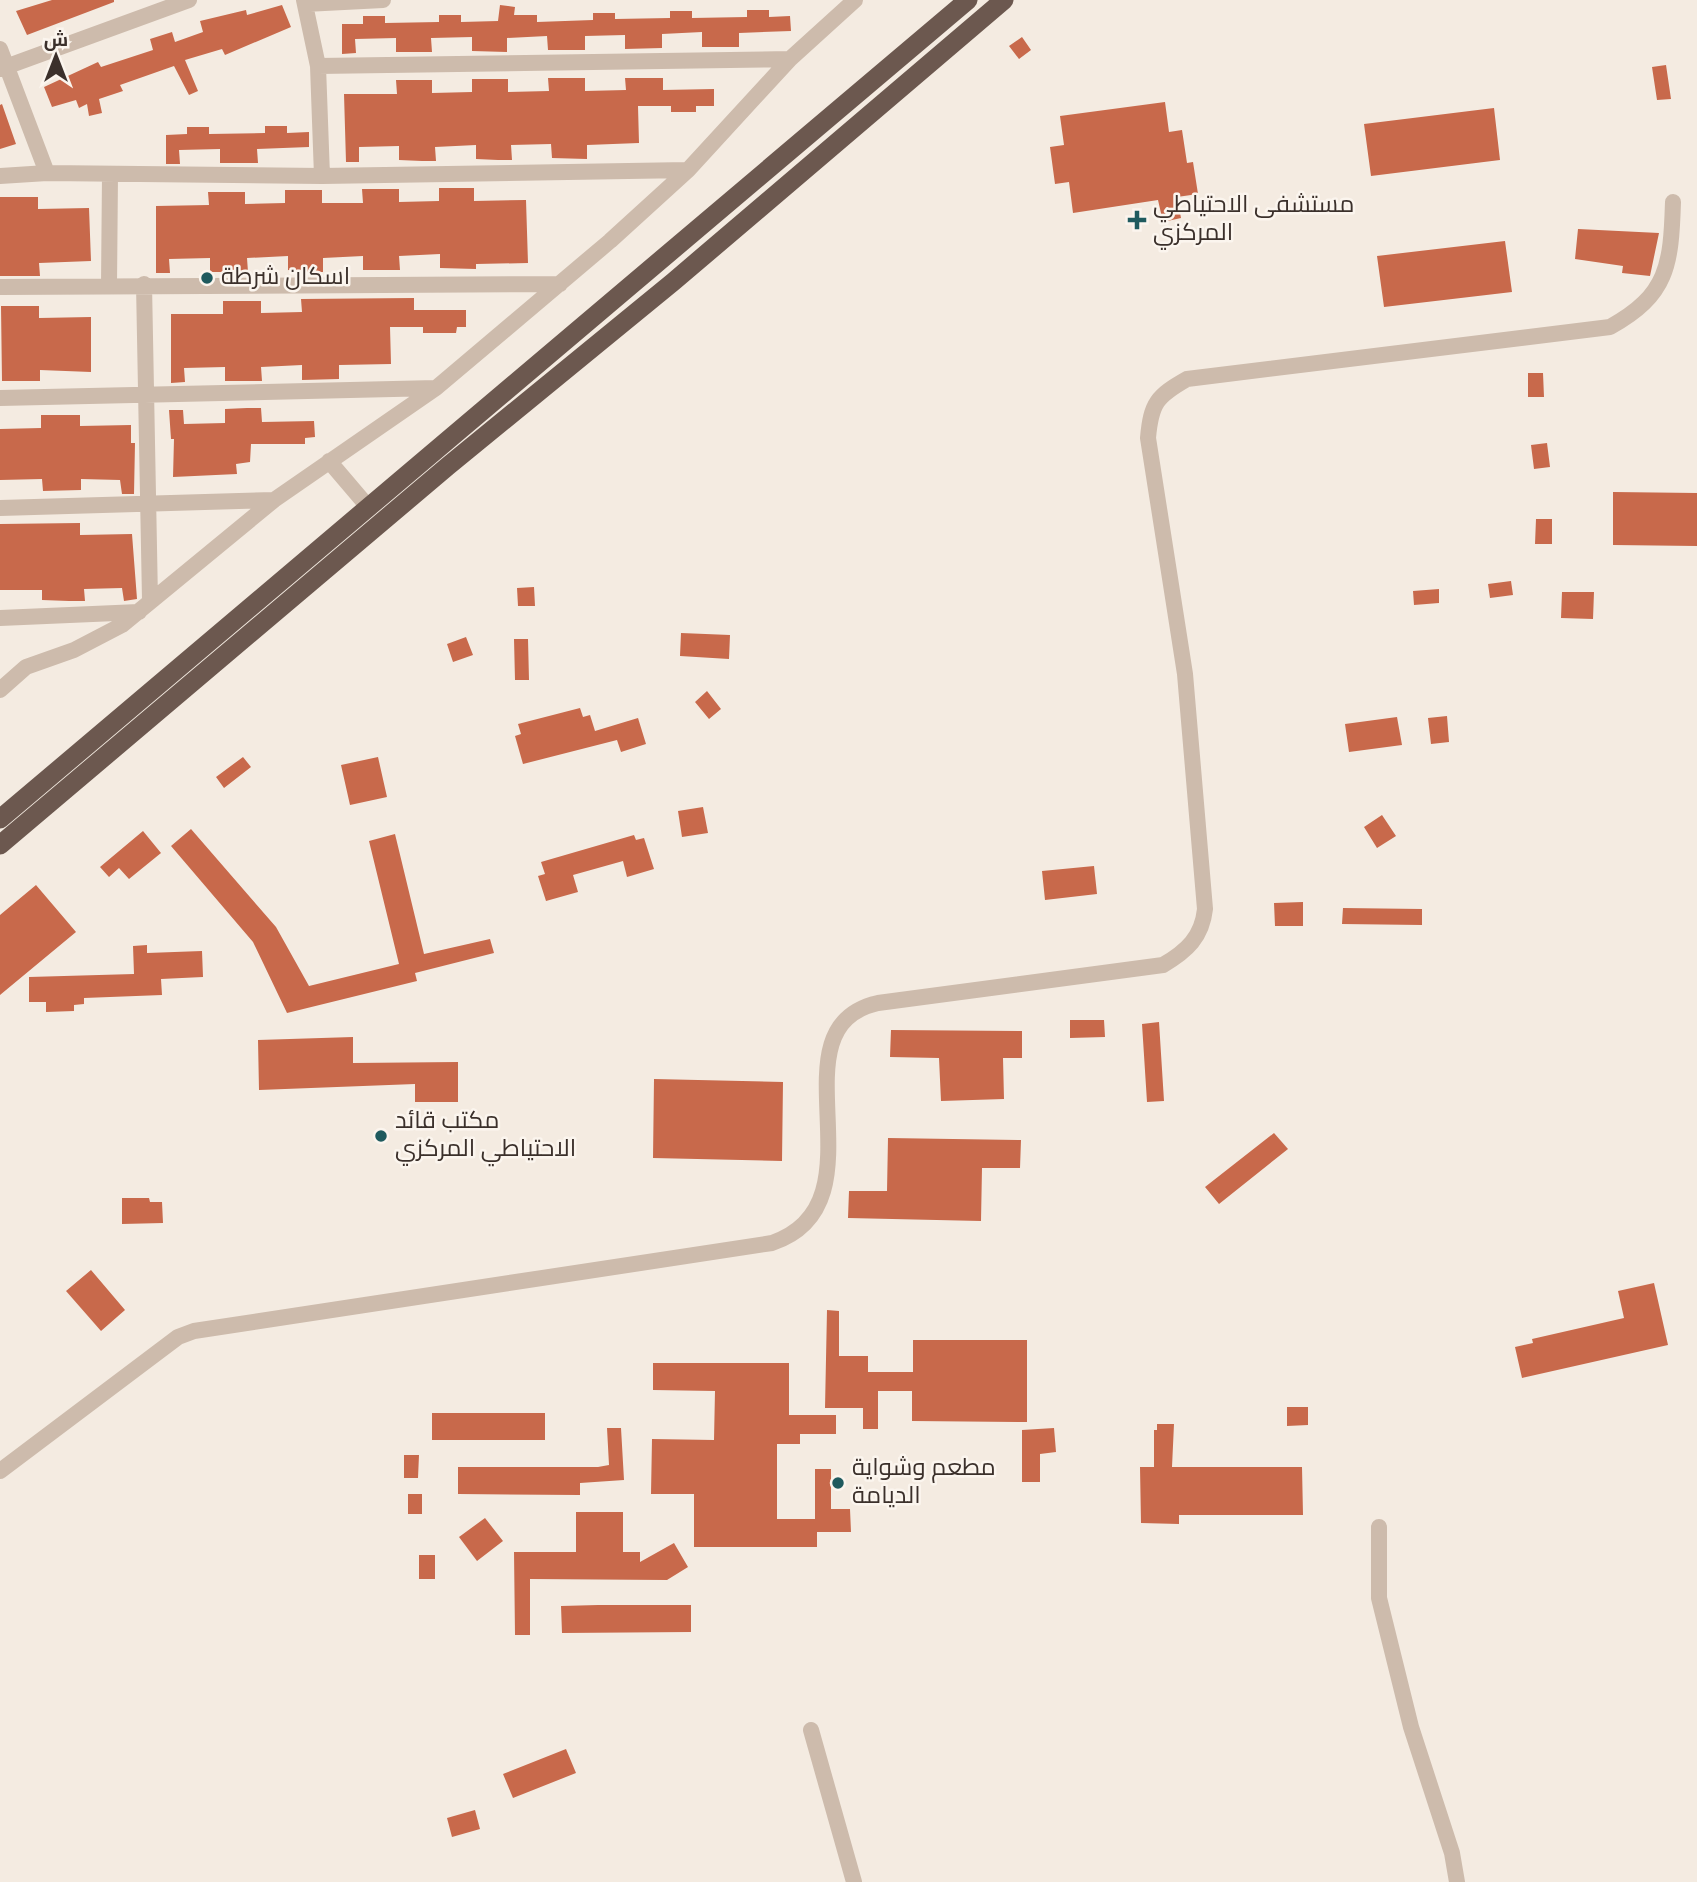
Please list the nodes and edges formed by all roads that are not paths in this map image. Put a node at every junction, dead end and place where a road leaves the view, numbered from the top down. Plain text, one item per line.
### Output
1 (189, 0) edge
2 (383, 0) edge
3 (855, 0) edge
4 (968, 0) edge
5 (1004, 0) edge
6 (304, 2) edge
7 (0, 49) edge
8 (790, 59) junction
9 (318, 66) junction
10 (4, 69) edge
11 (688, 170) junction
12 (47, 173) junction
13 (0, 176) edge
14 (110, 176) junction
15 (322, 176) junction
16 (1672, 202) dead end
17 (144, 284) junction
18 (560, 284) junction
19 (108, 285) junction
20 (0, 287) edge
21 (436, 388) junction
22 (144, 396) junction
23 (0, 398) edge
24 (329, 461) junction
25 (274, 500) junction
26 (146, 506) junction
27 (0, 508) edge
28 (369, 508) junction
29 (145, 606) junction
30 (0, 618) edge
31 (0, 690) edge
32 (0, 818) edge
33 (0, 845) edge
34 (0, 1471) edge
35 (1379, 1527) dead end
36 (811, 1730) dead end
37 (854, 1882) edge
38 (1457, 1882) edge

1 - 10 street
2 - 6 street
3 - 8 street
4 - 28 highway
5 - 33 highway
6 - 9 street
7 - 10 street
8 - 9 street
8 - 11 street
9 - 15 street
10 - 12 street
11 - 15 street
11 - 18 street
12 - 13 street
12 - 14 street
14 - 15 street
14 - 19 street
16 - 34 street
17 - 18 street
17 - 19 street
17 - 22 street
18 - 21 street
19 - 20 street
21 - 22 street
21 - 24 street
22 - 23 street
22 - 26 street
24 - 25 street
24 - 28 street
25 - 26 street
25 - 29 street
26 - 27 street
26 - 29 street
28 - 32 highway
29 - 30 street
29 - 31 street
35 - 38 street
36 - 37 street

